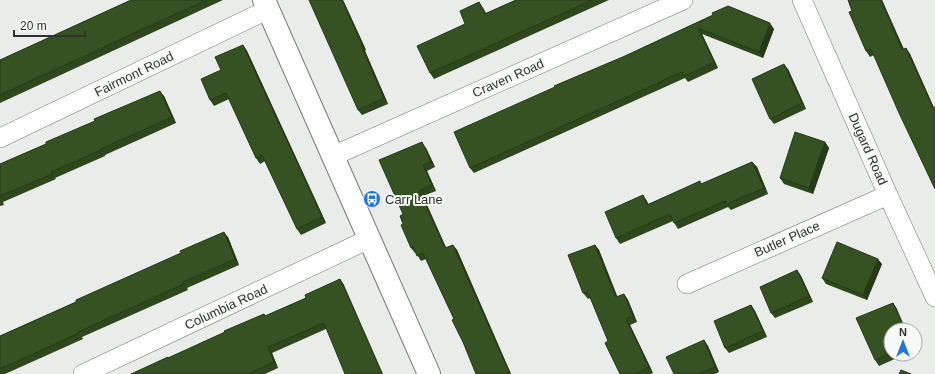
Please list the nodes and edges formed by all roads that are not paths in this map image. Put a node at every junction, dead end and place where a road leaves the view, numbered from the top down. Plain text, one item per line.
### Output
1 (683, 0) edge
2 (802, 0) edge
3 (266, 5) edge
4 (0, 138) edge
5 (333, 156) junction
6 (888, 195) junction
7 (369, 239) junction
8 (687, 284) dead end
9 (935, 297) edge
10 (83, 374) edge
11 (429, 374) edge

1 - 5 street, Craven Road
2 - 6 street, Dugard Road
3 - 4 street, Fairmont Road
3 - 5 street
5 - 7 street
6 - 8 street, Butler Place
6 - 9 street, Dugard Road
7 - 10 street, Columbia Road
7 - 11 street

